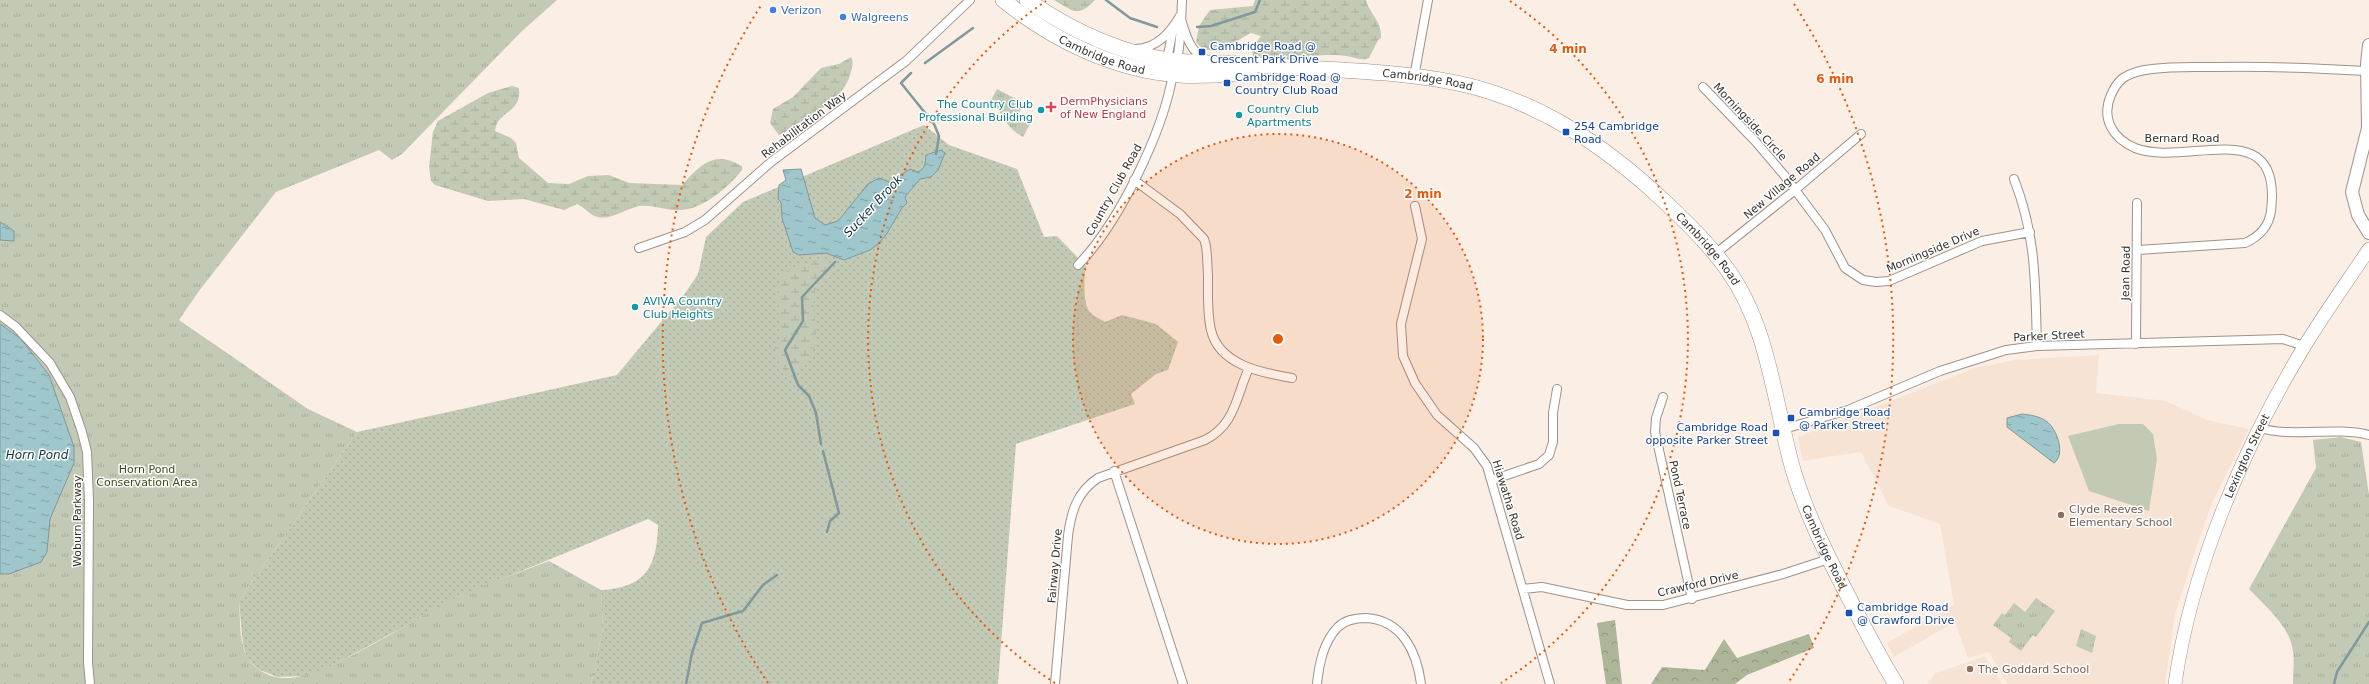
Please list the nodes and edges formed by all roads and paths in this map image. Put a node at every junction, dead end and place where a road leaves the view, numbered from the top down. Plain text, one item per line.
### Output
1 (970, 0) edge
2 (1003, 0) edge
3 (1027, 0) edge
4 (1182, 0) edge
5 (1428, 0) edge
6 (1180, 16) junction
7 (1174, 26) junction
8 (1111, 45) junction
9 (2369, 45) edge
10 (1215, 63) junction
11 (1172, 65) junction
12 (1285, 68) junction
13 (2367, 71) junction
14 (1414, 76) junction
15 (1703, 87) dead end
16 (1861, 134) dead end
17 (2014, 179) dead end
18 (1134, 180) junction
19 (1795, 190) junction
20 (2137, 203) dead end
21 (1415, 206) dead end
22 (2030, 232) junction
23 (2369, 234) edge
24 (639, 248) dead end
25 (2369, 249) edge
26 (2138, 250) junction
27 (1715, 254) junction
28 (1078, 265) dead end
29 (0, 315) edge
30 (2136, 344) junction
31 (2037, 346) junction
32 (2304, 346) junction
33 (1249, 368) junction
34 (1292, 378) dead end
35 (1557, 389) dead end
36 (1663, 397) dead end
37 (2259, 428) junction
38 (1784, 430) junction
39 (2369, 435) edge
40 (1114, 471) junction
41 (1492, 480) junction
42 (1829, 559) junction
43 (1523, 589) junction
44 (1692, 599) junction
45 (90, 684) edge
46 (1055, 684) edge
47 (1183, 684) edge
48 (1317, 684) edge
49 (1421, 684) edge
50 (1550, 684) edge
51 (1896, 684) edge
52 (2175, 684) edge

1 - 24 street, Rehabilitation Way
2 - 11 highway, Cambridge Road
3 - 8 highway, Cambridge Road
4 - 6 street
5 - 14 street
6 - 7 street
6 - 10 street
6 - 11 street
7 - 8 street
7 - 11 street
8 - 11 highway, Cambridge Road
9 - 13 street
10 - 11 highway, Cambridge Road
10 - 12 highway, Cambridge Road
11 - 12 highway, Cambridge Road
11 - 18 street, Country Club Road
12 - 14 highway, Cambridge Road
13 - 23 street
13 - 26 street, Bernard Road
14 - 27 highway, Cambridge Road
15 - 19 street, Morningside Circle
16 - 19 street, New Village Road
17 - 22 street
18 - 28 street, Country Club Road
18 - 33 street
19 - 22 street, Morningside Drive
19 - 27 street, New Village Road
20 - 26 street, Jean Road
21 - 41 street, Hiawatha Road
22 - 31 street
25 - 32 main road, Lexington Street
26 - 30 street, Jean Road
27 - 38 highway, Cambridge Road
29 - 45 street, Woburn Parkway
30 - 31 street, Parker Street
30 - 32 street, Parker Street
31 - 38 street, Parker Street
32 - 37 main road, Lexington Street
33 - 34 street
33 - 40 street, Fairway Drive
35 - 41 street
36 - 44 street, Pond Terrace
37 - 39 street
37 - 52 main road, Lexington Street
38 - 42 highway, Cambridge Road
40 - 46 street, Fairway Drive
40 - 47 street
41 - 43 street, Hiawatha Road
42 - 44 street, Crawford Drive
42 - 51 highway, Cambridge Road
43 - 44 street, Crawford Drive
43 - 50 street, Hiawatha Road
48 - 49 street

